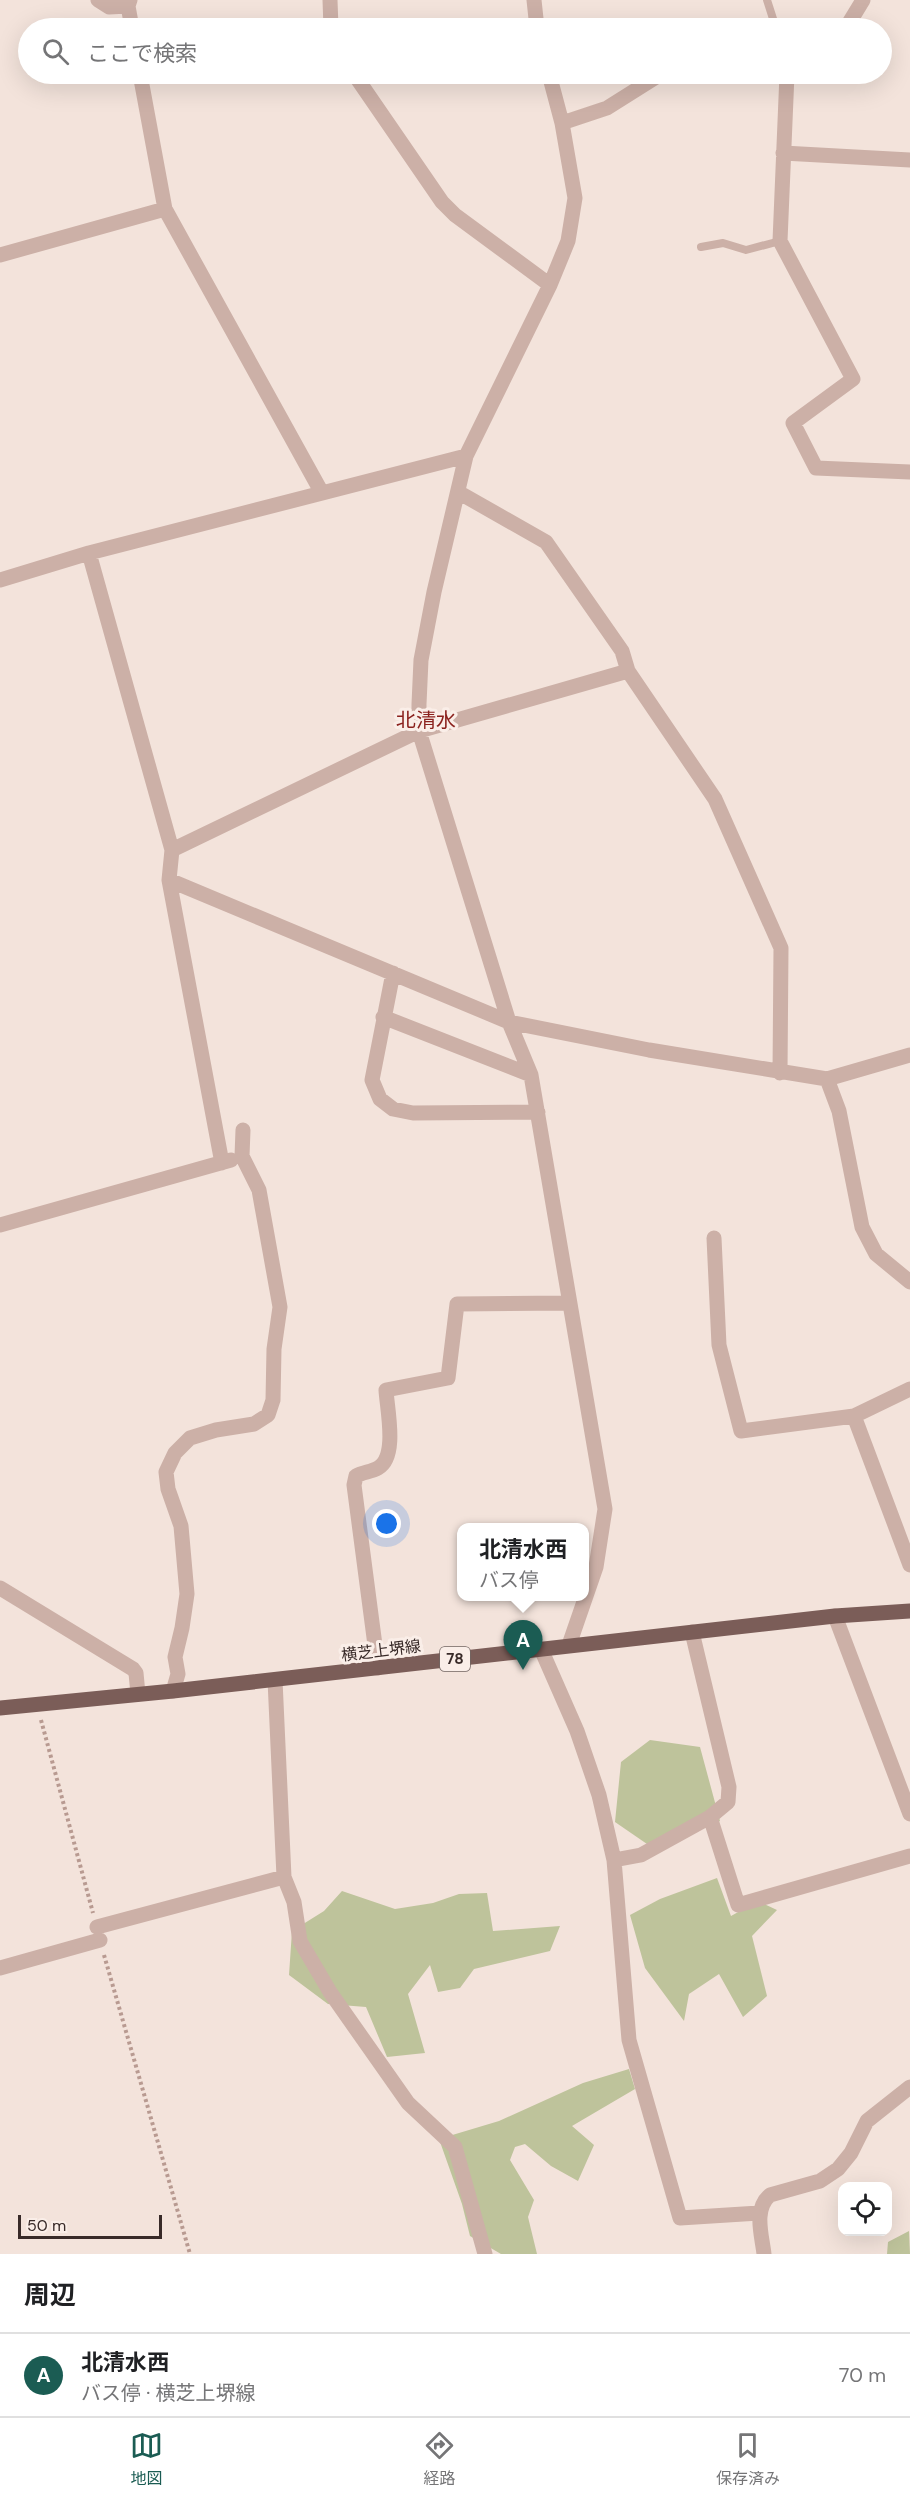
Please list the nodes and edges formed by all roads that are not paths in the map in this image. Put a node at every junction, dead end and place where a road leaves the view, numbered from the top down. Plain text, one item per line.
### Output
1 (98, 0) edge
2 (330, 0) edge
3 (534, 0) edge
4 (767, 0) edge
5 (863, 0) edge
6 (129, 3) edge
7 (131, 18) edge
8 (331, 18) edge
9 (536, 18) edge
10 (773, 18) edge
11 (852, 18) edge
12 (142, 84) edge
13 (361, 84) edge
14 (552, 84) edge
15 (645, 84) edge
16 (786, 84) edge
17 (562, 123) junction
18 (783, 153) junction
19 (910, 160) edge
20 (165, 209) junction
21 (780, 241) junction
22 (701, 248) dead end
23 (0, 255) edge
24 (550, 285) junction
25 (466, 456) junction
26 (910, 472) edge
27 (458, 492) junction
28 (322, 493) junction
29 (89, 553) junction
30 (0, 580) edge
31 (628, 670) junction
32 (419, 731) junction
33 (172, 850) junction
34 (169, 880) junction
35 (393, 973) junction
36 (383, 1017) junction
37 (509, 1022) junction
38 (910, 1055) edge
39 (780, 1072) junction
40 (531, 1075) junction
41 (827, 1079) junction
42 (538, 1112) junction
43 (243, 1130) dead end
44 (242, 1156) junction
45 (222, 1163) junction
46 (0, 1225) edge
47 (714, 1238) dead end
48 (910, 1282) edge
49 (568, 1303) junction
50 (910, 1389) edge
51 (854, 1416) junction
52 (910, 1565) edge
53 (589, 1587) edge
54 (0, 1588) edge
55 (584, 1601) edge
56 (910, 1611) edge
57 (835, 1616) junction
58 (692, 1632) junction
59 (569, 1645) junction
60 (541, 1649) junction
61 (378, 1668) junction
62 (275, 1680) junction
63 (173, 1691) junction
64 (138, 1694) junction
65 (0, 1708) edge
66 (910, 1814) edge
67 (710, 1817) junction
68 (910, 1856) edge
69 (614, 1860) junction
70 (284, 1877) junction
71 (0, 1968) edge
72 (910, 2087) edge
73 (759, 2213) junction
74 (485, 2254) edge
75 (764, 2254) edge

1 - 6 street
2 - 8 street
3 - 9 street
4 - 10 lane
5 - 11 street
6 - 7 street
12 - 20 street
13 - 24 street
14 - 17 street
15 - 17 street
16 - 18 street
17 - 24 street
18 - 19 street
18 - 21 street
20 - 23 street
20 - 28 street
21 - 22 lane
21 - 26 street
24 - 25 street
25 - 27 street
25 - 28 street
27 - 31 street
27 - 32 street
28 - 29 street
29 - 30 street
29 - 33 street
31 - 32 street
31 - 39 street
32 - 33 street
32 - 37 street
33 - 34 street
34 - 35 street
34 - 45 street
35 - 36 street
35 - 37 street
36 - 40 street
36 - 42 street
37 - 39 street
37 - 40 street
38 - 41 street
39 - 41 street
40 - 42 street
41 - 48 street
42 - 49 street
43 - 44 street
44 - 45 street
44 - 63 street
45 - 46 street
47 - 51 street
49 - 53 street
49 - 61 street
50 - 51 street
51 - 52 street
54 - 64 street
55 - 59 street
56 - 57 main road, 横芝上堺線 / 78
57 - 58 main road, 横芝上堺線 / 78
57 - 66 street
58 - 59 main road, 横芝上堺線 / 78
58 - 67 street
59 - 60 main road, 横芝上堺線 / 78
60 - 61 main road, 横芝上堺線 / 78
60 - 69 street
61 - 62 main road, 横芝上堺線 / 78
62 - 63 main road, 横芝上堺線 / 78
62 - 70 street
63 - 64 main road, 横芝上堺線 / 78
64 - 65 main road, 横芝上堺線 / 78
67 - 68 street
67 - 69 street
69 - 73 street
70 - 71 street
70 - 74 street
72 - 73 street
73 - 75 street

